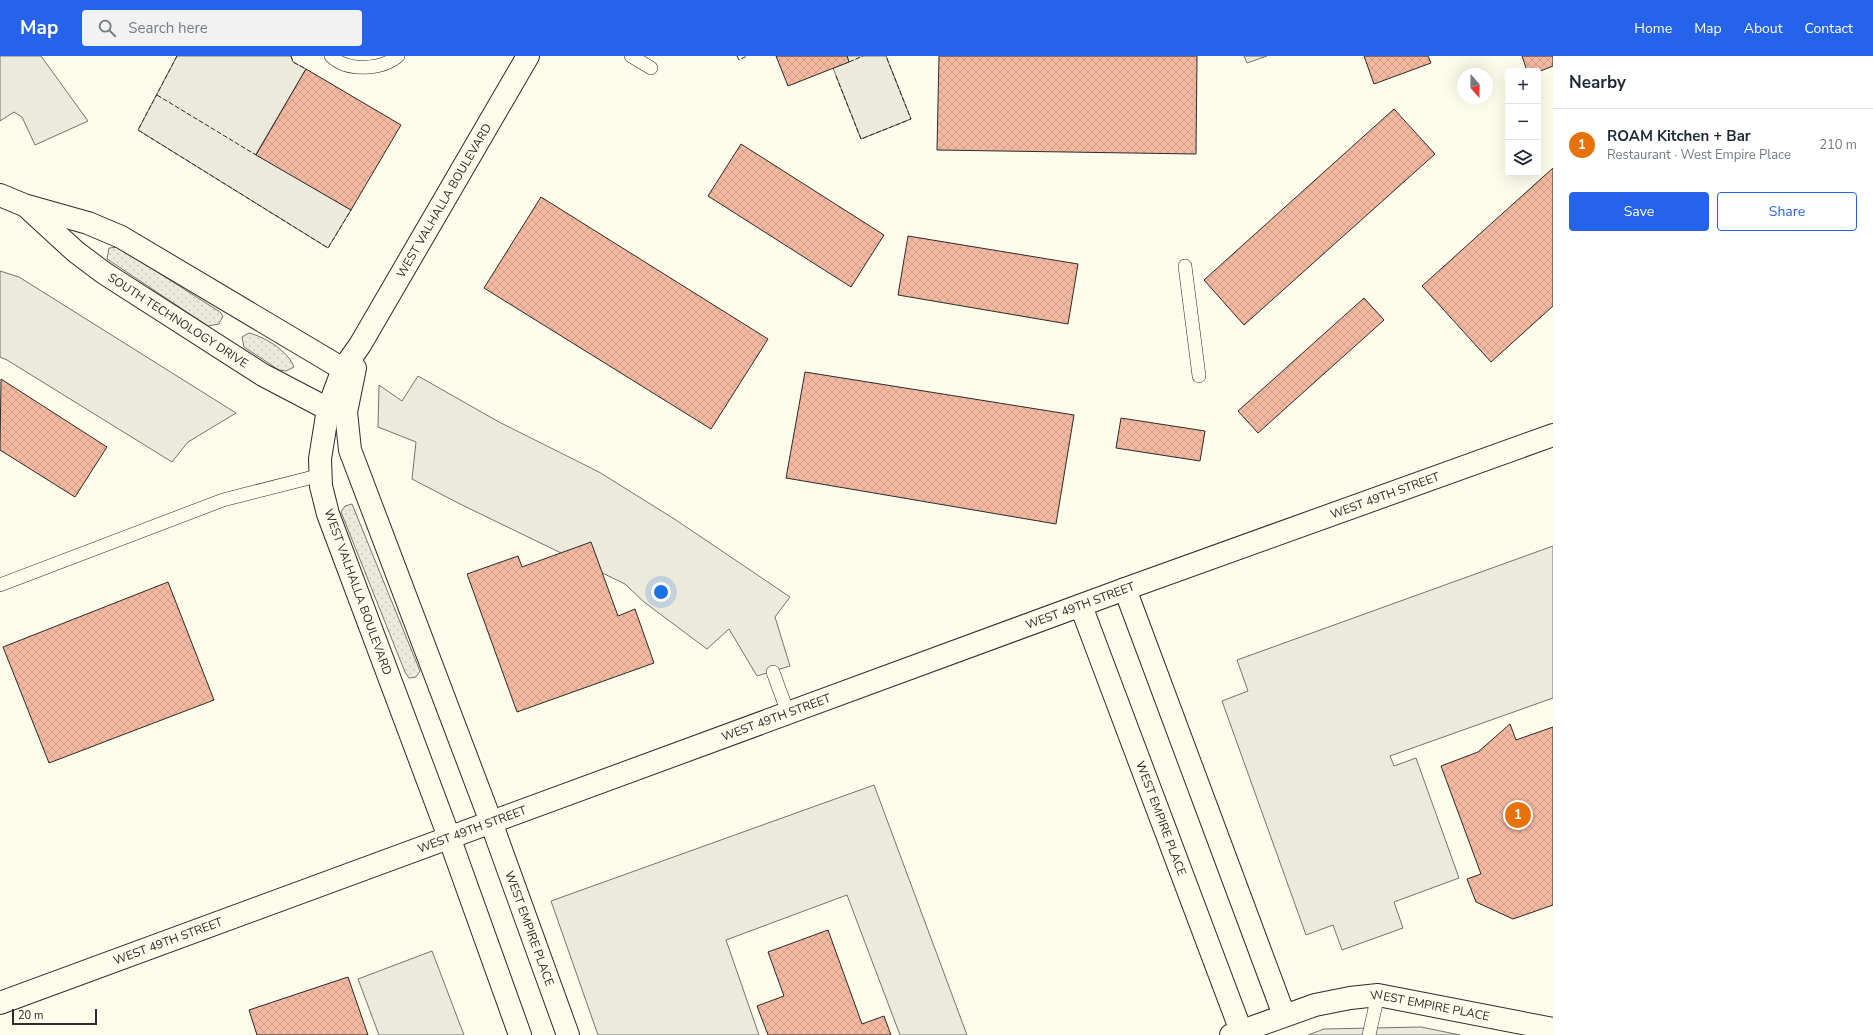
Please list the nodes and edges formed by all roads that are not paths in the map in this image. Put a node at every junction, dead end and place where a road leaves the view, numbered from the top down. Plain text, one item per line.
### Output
1 (331, 56) edge
2 (398, 56) edge
3 (528, 56) edge
4 (631, 56) edge
5 (651, 68) dead end
6 (0, 195) edge
7 (24, 205) junction
8 (1185, 266) dead end
9 (348, 372) junction
10 (1199, 376) dead end
11 (336, 410) junction
12 (1553, 435) edge
13 (321, 475) junction
14 (0, 585) edge
15 (1125, 590) junction
16 (1081, 606) junction
17 (773, 672) dead end
18 (788, 714) junction
19 (491, 822) junction
20 (449, 837) junction
21 (1378, 995) junction
22 (0, 1002) edge
23 (1284, 1015) junction
24 (1553, 1029) edge
25 (1236, 1033) edge
26 (520, 1035) edge
27 (568, 1035) edge
28 (1369, 1035) edge

1 - 2 lane
3 - 9 street, WEST VALHALLA BOULEVARD
4 - 5 lane
6 - 7 street, SOUTH TECHNOLOGY DRIVE
7 - 9 street, SOUTH TECHNOLOGY DRIVE
7 - 11 street, SOUTH TECHNOLOGY DRIVE
8 - 10 lane
9 - 11 street, WEST VALHALLA BOULEVARD
11 - 13 street, WEST VALHALLA BOULEVARD
11 - 19 street, WEST VALHALLA BOULEVARD
12 - 15 street, WEST 49TH STREET
13 - 14 lane
13 - 20 street, WEST VALHALLA BOULEVARD
15 - 16 street, WEST 49TH STREET
15 - 23 street
16 - 18 street, WEST 49TH STREET
16 - 25 street, WEST EMPIRE PLACE
17 - 18 lane
18 - 19 street, WEST 49TH STREET
19 - 20 street, WEST 49TH STREET
19 - 27 street, WEST EMPIRE PLACE
20 - 22 street, WEST 49TH STREET
20 - 26 street
21 - 23 street, WEST EMPIRE PLACE
21 - 24 street, WEST EMPIRE PLACE
21 - 28 lane
23 - 25 street, WEST EMPIRE PLACE

